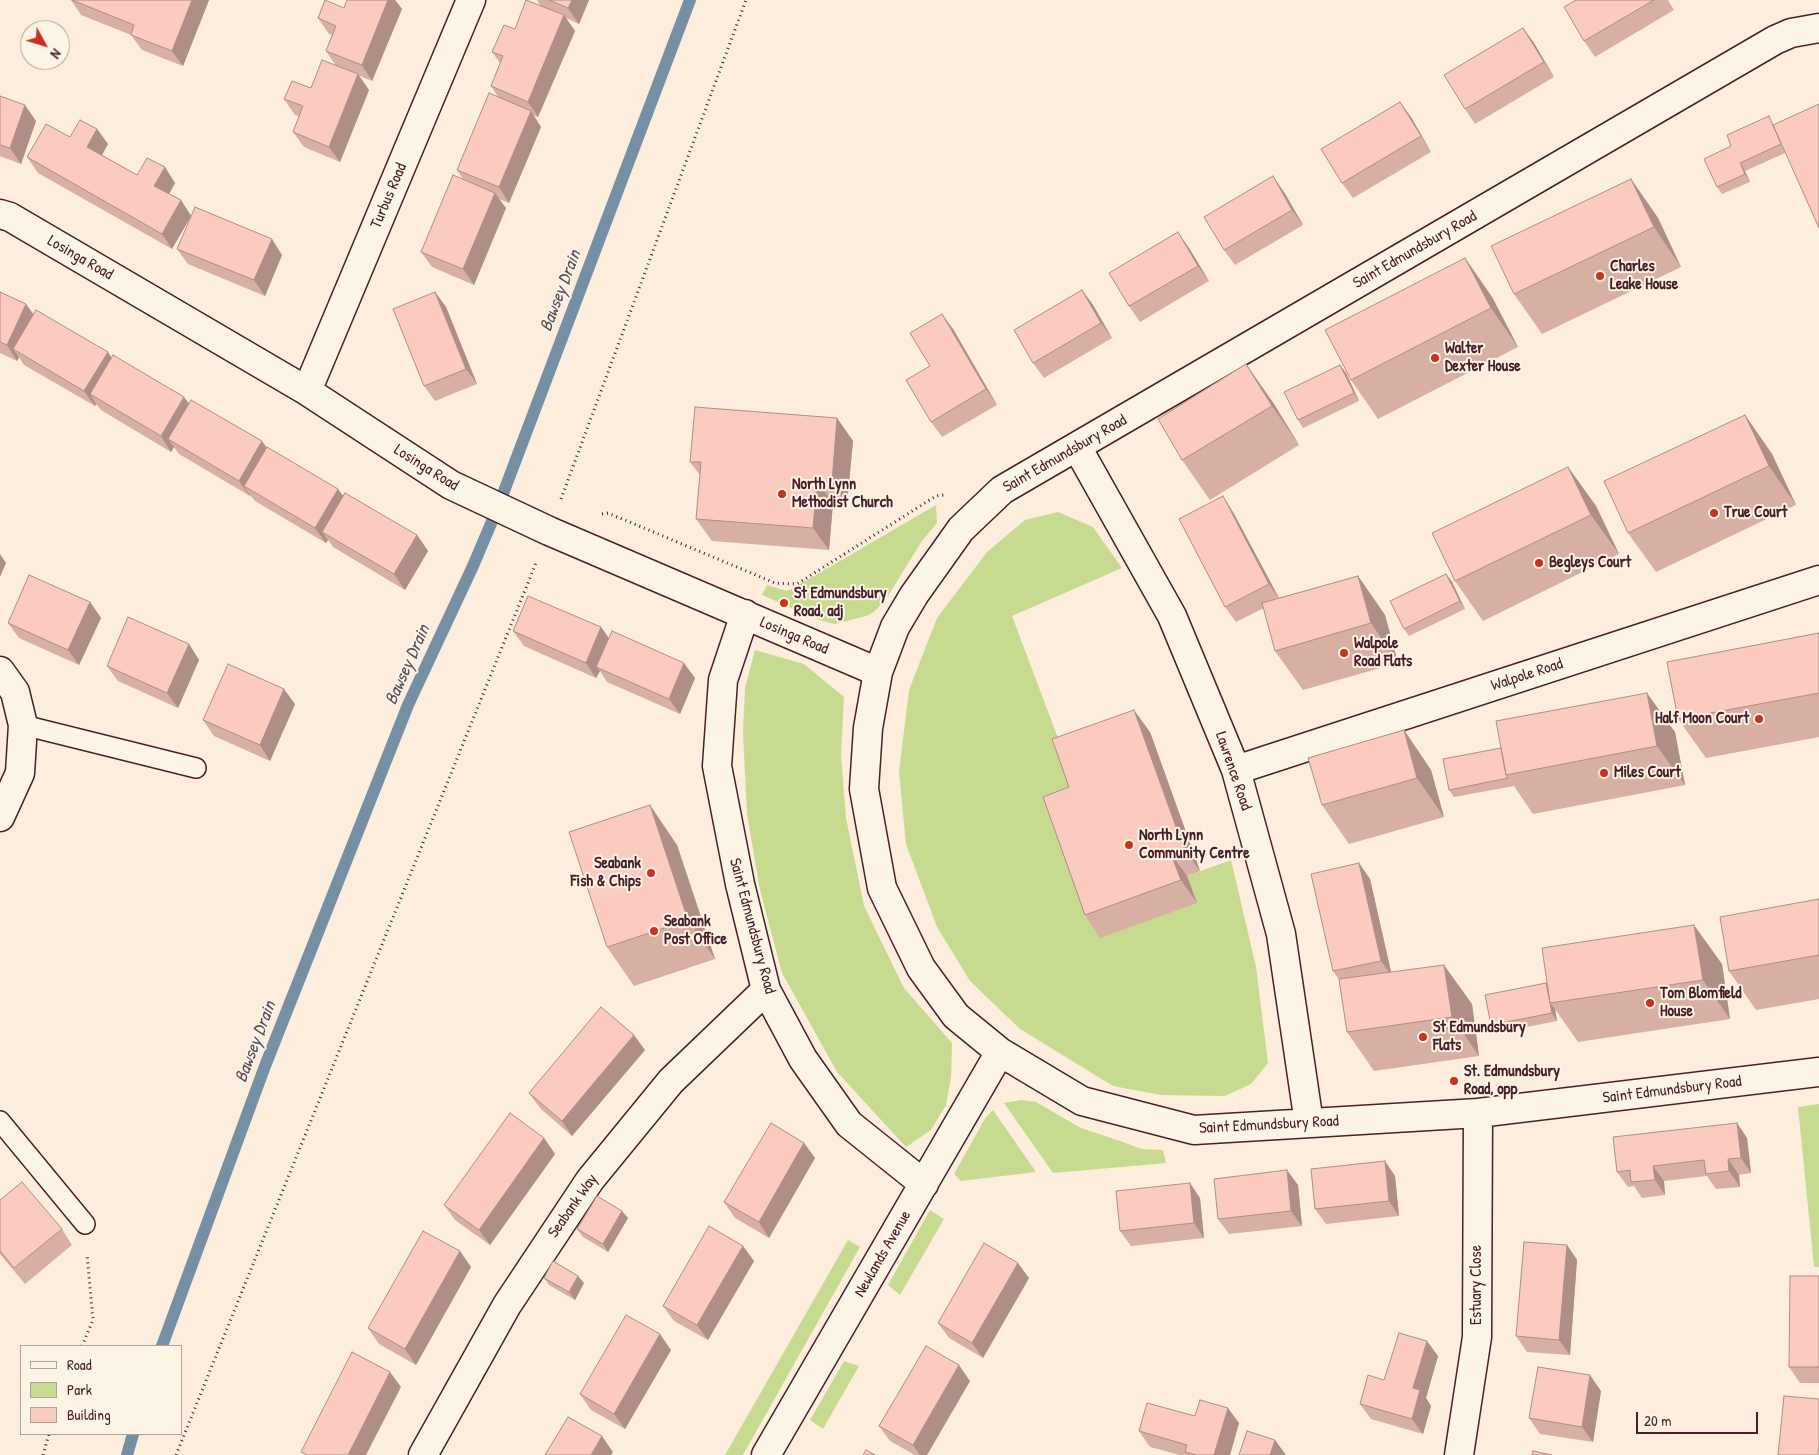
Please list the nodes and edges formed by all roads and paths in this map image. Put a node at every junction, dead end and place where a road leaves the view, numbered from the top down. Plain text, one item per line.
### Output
1 (471, 0) edge
2 (746, 0) edge
3 (1819, 28) edge
4 (0, 214) edge
5 (307, 391) junction
6 (1077, 447) junction
7 (946, 495) dead end
8 (549, 531) junction
9 (1819, 580) edge
10 (745, 614) junction
11 (0, 671) edge
12 (878, 672) junction
13 (23, 725) junction
14 (196, 768) dead end
15 (1236, 770) junction
16 (0, 817) edge
17 (766, 990) junction
18 (1000, 1052) junction
19 (1819, 1072) edge
20 (1478, 1113) junction
21 (0, 1121) edge
22 (1309, 1123) junction
23 (924, 1184) junction
24 (85, 1224) joint
25 (82, 1345) edge
26 (48, 1435) edge
27 (43, 1455) edge
28 (176, 1455) edge
29 (422, 1455) edge
30 (766, 1455) edge
31 (1459, 1455) edge

1 - 5 street, Turbus Road
2 - 8 path
3 - 6 street, Saint Edmundsbury Road
4 - 5 street, Losinga Road
5 - 8 street, Losinga Road
6 - 12 street, Saint Edmundsbury Road
6 - 15 street, Lawrence Road
7 - 8 path
8 - 10 street, Losinga Road
8 - 28 path
9 - 15 street, Walpole Road
10 - 12 street, Losinga Road
10 - 17 street, Saint Edmundsbury Road
11 - 13 street
12 - 18 street, Saint Edmundsbury Road
13 - 14 lane
13 - 16 street
15 - 22 street, Lawrence Road
17 - 23 street, Saint Edmundsbury Road
17 - 29 street, Seabank Way
18 - 22 street, Saint Edmundsbury Road
18 - 23 street, Newlands Avenue
19 - 20 street, Saint Edmundsbury Road
20 - 22 street, Saint Edmundsbury Road
20 - 31 street, Estuary Close
21 - 24 lane
23 - 30 street, Newlands Avenue
24 - 25 path
26 - 27 path

